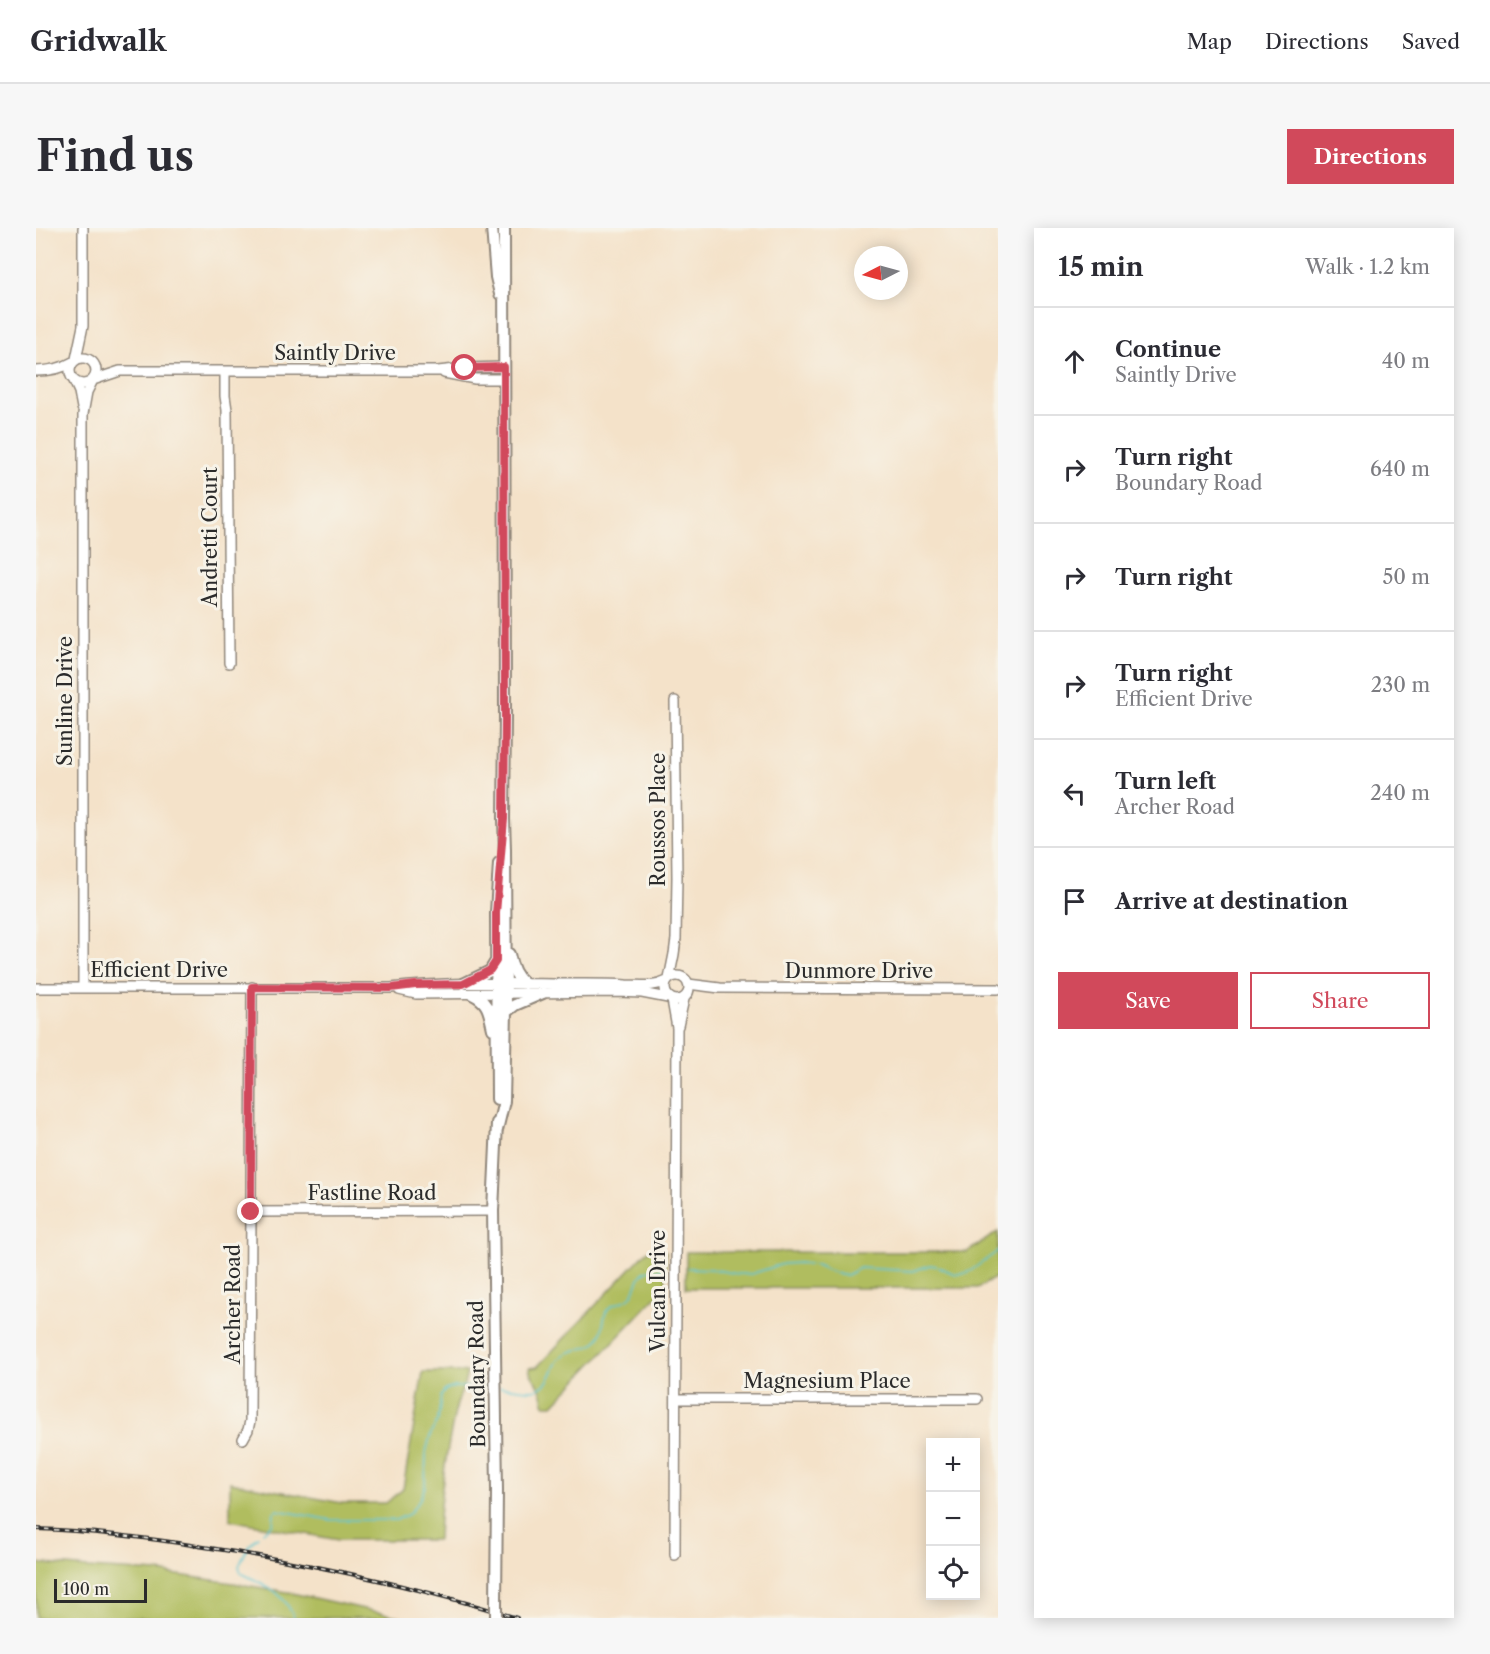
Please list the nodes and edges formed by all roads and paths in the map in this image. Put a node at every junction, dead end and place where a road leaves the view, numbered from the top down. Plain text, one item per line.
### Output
1 (83, 228) edge
2 (492, 228) edge
3 (504, 231) edge
4 (494, 248) junction
5 (504, 312) junction
6 (83, 326) junction
7 (75, 360) junction
8 (93, 362) junction
9 (36, 371) edge
10 (48, 371) junction
11 (120, 371) junction
12 (228, 371) junction
13 (504, 373) junction
14 (73, 380) junction
15 (93, 380) junction
16 (83, 414) junction
17 (229, 663) dead end
18 (675, 701) dead end
19 (504, 819) junction
20 (505, 936) junction
21 (676, 939) junction
22 (496, 961) junction
23 (668, 980) junction
24 (685, 980) junction
25 (463, 984) junction
26 (525, 984) junction
27 (252, 987) junction
28 (36, 988) edge
29 (83, 988) junction
30 (391, 988) junction
31 (720, 988) junction
32 (501, 989) junction
33 (998, 989) edge
34 (543, 993) junction
35 (472, 994) junction
36 (686, 997) junction
37 (670, 999) junction
38 (506, 1012) junction
39 (677, 1028) junction
40 (497, 1050) junction
41 (497, 1130) junction
42 (493, 1210) junction
43 (251, 1212) junction
44 (676, 1399) junction
45 (977, 1399) dead end
46 (243, 1439) dead end
47 (675, 1555) dead end
48 (496, 1618) edge

1 - 6 street
2 - 4 main road, Boundary Road
3 - 4 main road
3 - 5 main road, Boundary Road
4 - 5 main road, Boundary Road
5 - 13 main road, Boundary Road
6 - 7 street
6 - 8 street
7 - 8 street
7 - 10 street
7 - 14 street
8 - 11 street, Saintly Drive
8 - 15 street
9 - 10 street
10 - 14 street
11 - 12 street, Saintly Drive
11 - 15 street, Saintly Drive
12 - 13 street, Saintly Drive
12 - 17 street, Andretti Court
13 - 19 main road, Boundary Road
14 - 15 street
14 - 16 street, Sunline Drive
15 - 16 street, Sunline Drive
16 - 29 street, Sunline Drive
18 - 21 street, Roussos Place
19 - 20 main road, Boundary Road
19 - 22 main road, Boundary Road
20 - 26 main road
20 - 32 main road, Boundary Road
21 - 23 street, Roussos Place
21 - 24 street, Roussos Place
22 - 25 main road
22 - 32 main road, Boundary Road
23 - 24 street
23 - 26 street
23 - 37 street
24 - 31 street, Dunmore Drive
24 - 36 street
25 - 30 street, Efficient Drive
25 - 32 street, Efficient Drive
26 - 32 street
27 - 29 street, Efficient Drive
27 - 30 street, Efficient Drive
27 - 43 street, Archer Road
28 - 29 street, Efficient Drive
30 - 35 street, Efficient Drive
31 - 33 street, Dunmore Drive
31 - 36 street, Dunmore Drive
32 - 34 street
32 - 35 street, Efficient Drive
32 - 38 main road, Boundary Road
32 - 40 main road, Boundary Road
34 - 37 street
34 - 38 main road
35 - 40 main road
36 - 37 street
36 - 39 street, Vulcan Drive
37 - 39 street, Vulcan Drive
38 - 41 main road, Boundary Road
39 - 44 street, Vulcan Drive
40 - 41 main road, Boundary Road
41 - 42 main road, Boundary Road
42 - 43 street, Fastline Road
42 - 48 main road, Boundary Road, bridge
43 - 46 street, Archer Road
44 - 45 street, Magnesium Place
44 - 47 street, Vulcan Drive

